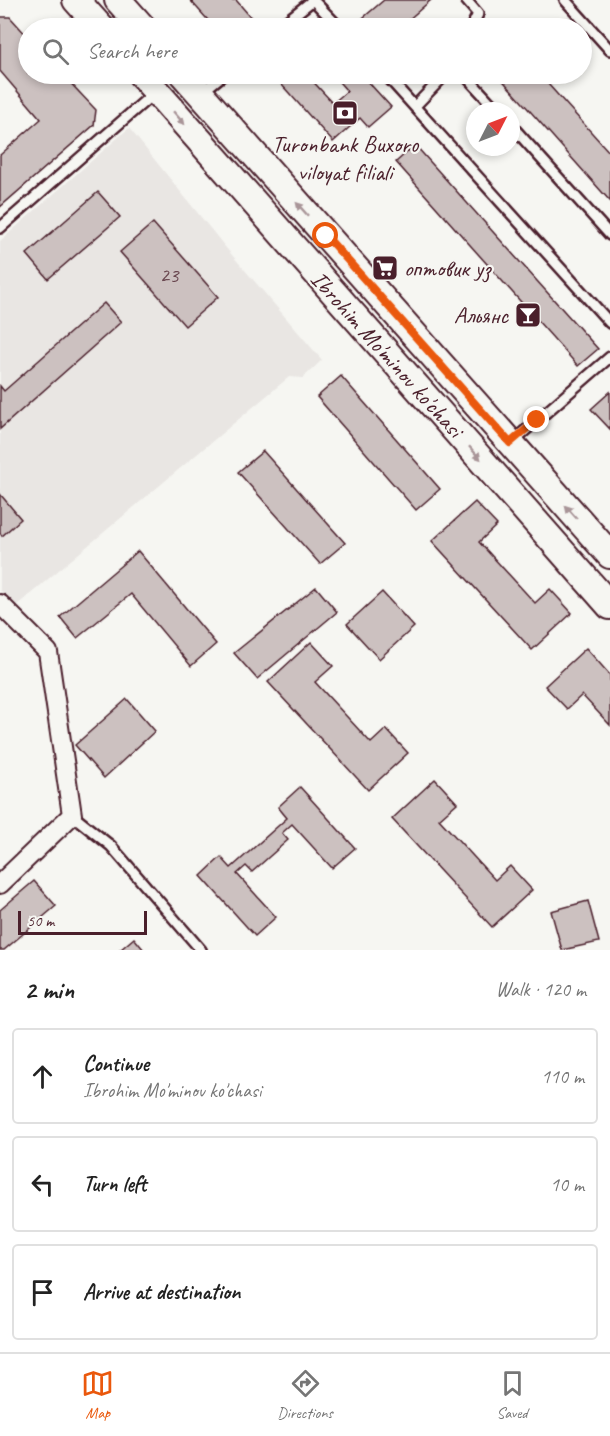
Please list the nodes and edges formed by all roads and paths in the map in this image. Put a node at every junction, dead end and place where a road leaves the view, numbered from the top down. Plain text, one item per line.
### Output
1 (76, 0) edge
2 (118, 0) edge
3 (313, 0) edge
4 (466, 0) edge
5 (565, 0) edge
6 (92, 18) edge
7 (134, 18) edge
8 (290, 18) edge
9 (330, 18) edge
10 (476, 18) edge
11 (581, 18) edge
12 (592, 30) edge
13 (610, 50) edge
14 (146, 84) edge
15 (150, 84) edge
16 (192, 84) edge
17 (212, 84) edge
18 (395, 84) edge
19 (436, 84) edge
20 (473, 84) edge
21 (200, 94) junction
22 (490, 102) edge
23 (416, 105) junction
24 (520, 135) edge
25 (0, 228) edge
26 (610, 235) edge
27 (610, 323) edge
28 (610, 357) edge
29 (510, 443) junction
30 (610, 555) edge
31 (0, 604) edge
32 (610, 606) edge
33 (72, 815) junction
34 (0, 884) edge
35 (201, 950) edge

1 - 6 main road
2 - 7 main road
3 - 8 lane
3 - 9 lane
4 - 10 lane
5 - 11 lane
12 - 13 lane
14 - 25 lane
15 -> 32 main road, Ibrohim Mo'minov ko'chasi
16 - 21 main road, Ibrohim Mo'minov ko'chasi
17 - 21 lane
18 - 23 lane
19 - 23 lane
20 - 22 lane
29 -> 21 main road, Ibrohim Mo'minov ko'chasi
23 - 27 lane
24 - 26 lane
28 - 29 lane
30 -> 29 main road, Ibrohim Mo'minov ko'chasi
31 - 33 street
33 - 34 street
33 - 35 lane

